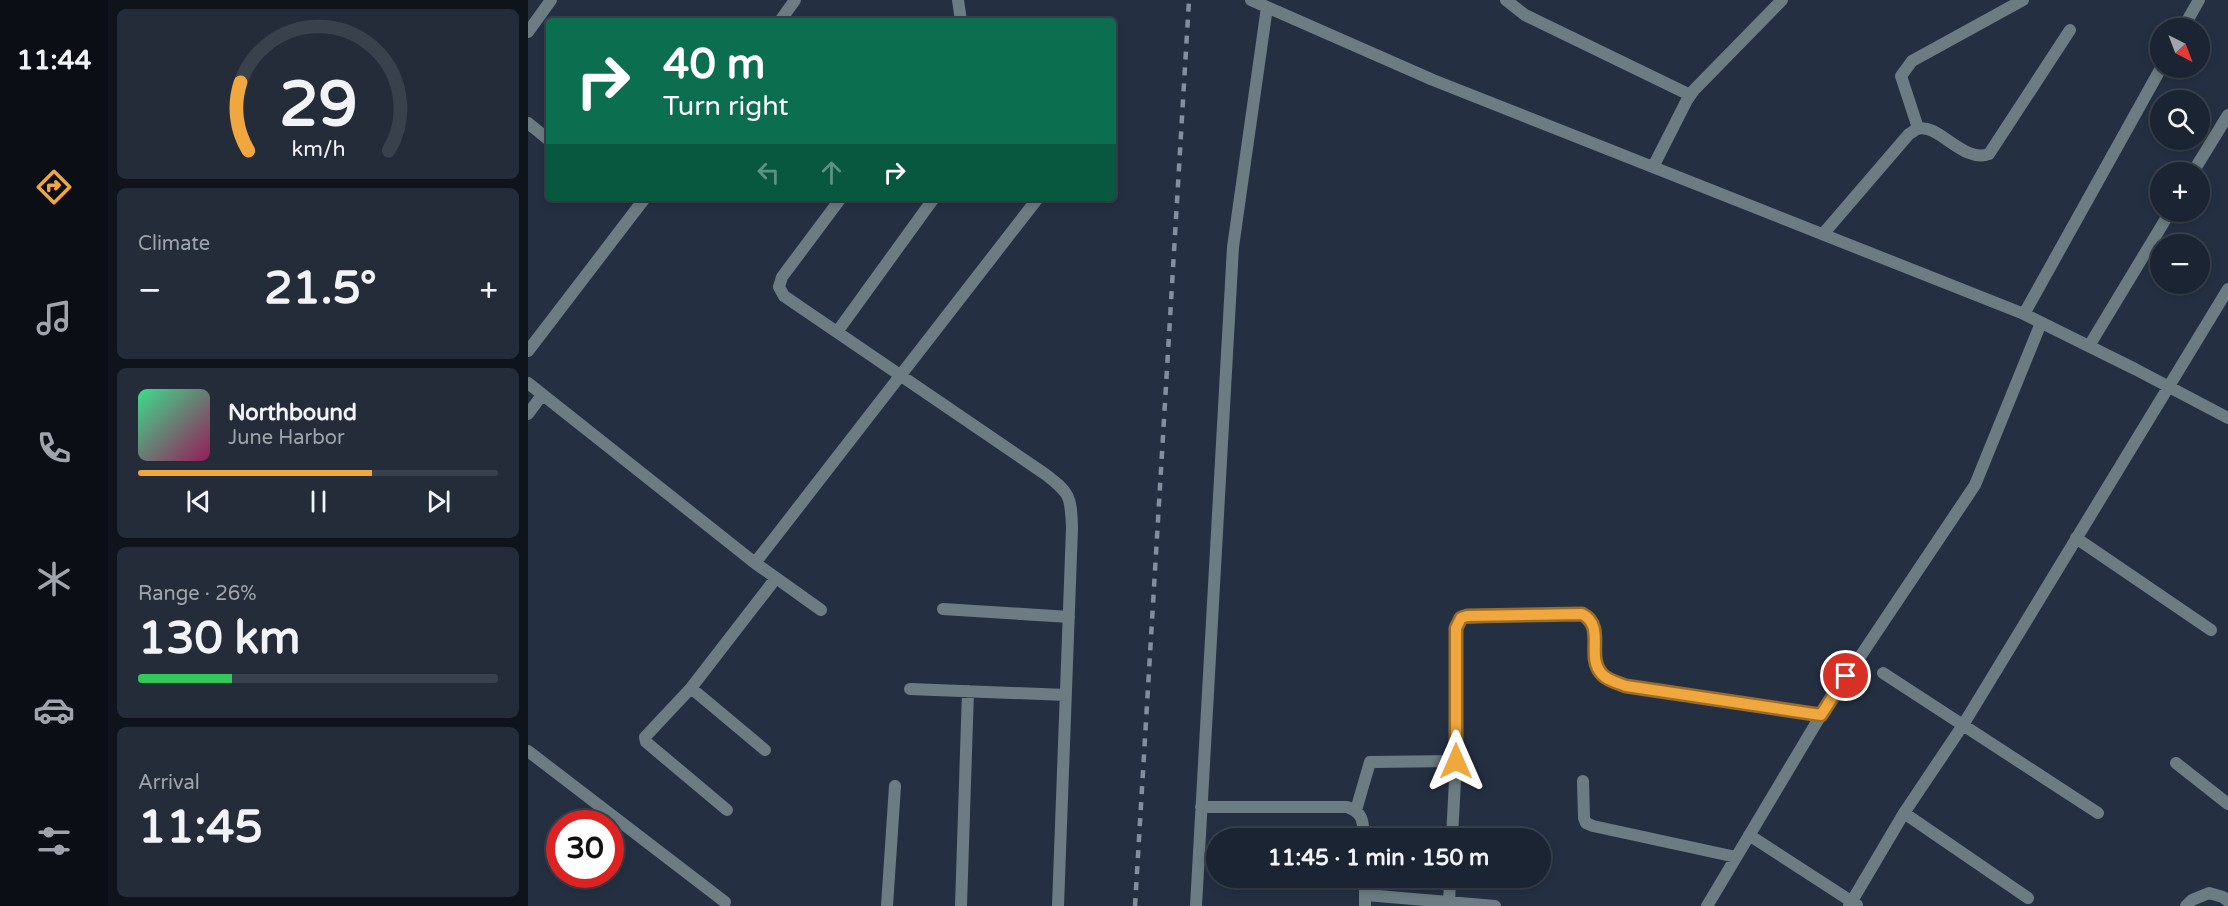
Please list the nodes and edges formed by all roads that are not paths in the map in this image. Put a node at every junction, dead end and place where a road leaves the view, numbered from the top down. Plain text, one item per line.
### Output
1 (551, 0) edge
2 (795, 0) edge
3 (958, 0) edge
4 (1251, 0) edge
5 (1506, 0) edge
6 (1782, 0) edge
7 (2024, 0) edge
8 (2199, 0) edge
9 (1267, 7) junction
10 (782, 18) edge
11 (961, 18) edge
12 (2189, 18) edge
13 (2070, 30) dead end
14 (528, 32) edge
15 (2155, 78) edge
16 (1690, 95) junction
17 (2228, 115) edge
18 (528, 123) edge
19 (1918, 128) junction
20 (546, 138) edge
21 (2199, 162) edge
22 (1653, 167) junction
23 (643, 201) edge
24 (839, 201) edge
25 (932, 201) edge
26 (1036, 201) edge
27 (2164, 222) edge
28 (1823, 234) junction
29 (2228, 289) edge
30 (2024, 314) junction
31 (2041, 324) junction
32 (837, 332) junction
33 (2089, 346) junction
34 (528, 351) edge
35 (901, 375) junction
36 (528, 383) edge
37 (2169, 386) junction
38 (542, 395) junction
39 (528, 414) edge
40 (2228, 418) edge
41 (2076, 538) junction
42 (755, 563) junction
43 (776, 578) junction
44 (943, 609) dead end
45 (821, 610) dead end
46 (1069, 617) junction
47 (2211, 630) dead end
48 (1883, 673) dead end
49 (691, 688) junction
50 (910, 689) dead end
51 (968, 691) junction
52 (1066, 695) junction
53 (1821, 715) junction
54 (1963, 725) junction
55 (765, 750) dead end
56 (528, 751) edge
57 (1456, 761) junction
58 (2175, 763) dead end
59 (1583, 781) dead end
60 (894, 786) dead end
61 (2228, 804) edge
62 (1202, 807) junction
63 (727, 810) dead end
64 (1356, 810) junction
65 (1904, 813) junction
66 (2098, 813) dead end
67 (1363, 828) edge
68 (1453, 828) edge
69 (1749, 835) junction
70 (1736, 856) junction
71 (1450, 888) edge
72 (2028, 898) dead end
73 (1365, 901) edge
74 (2228, 901) edge
75 (725, 902) dead end
76 (1449, 904) edge
77 (1853, 905) edge
78 (887, 906) edge
79 (961, 906) edge
80 (1058, 906) edge
81 (1196, 906) edge
82 (1495, 906) edge
83 (1707, 906) edge
84 (2186, 906) edge

1 - 14 street
2 - 10 street
3 - 11 street
4 - 9 street
5 - 16 street
6 - 16 street
7 - 19 street
8 - 12 street
9 - 22 street
9 - 62 street
13 - 19 street
15 - 30 street
16 - 22 street
17 - 21 street
18 - 20 street
19 - 28 street
22 - 28 street
23 - 34 street
24 - 32 street
25 - 32 street
26 - 35 street
27 - 33 street
28 - 30 street
29 - 37 street
30 - 31 street
31 - 33 street
31 - 53 street
32 - 35 street
33 - 37 street
35 - 42 street
35 - 46 street
36 - 38 street
37 - 40 street
37 - 41 street
38 - 39 street
38 - 42 street
41 - 47 street
41 - 54 street
42 - 43 street
43 - 45 street
43 - 49 street
44 - 46 street
46 - 52 street
48 - 54 street
49 - 55 street
49 - 63 street
50 - 51 street
51 - 52 street
51 - 79 street
52 - 80 street
53 - 57 street
53 - 69 street
54 - 65 street
54 - 66 street
56 - 75 street
57 - 64 street
57 - 68 street
58 - 61 street
59 - 70 street
60 - 78 street
62 - 64 street
62 - 81 street
64 - 67 street
65 - 72 street
65 - 77 street
69 - 70 street
69 - 77 street
70 - 83 street
71 - 76 street
73 - 76 street
74 - 84 street
76 - 82 street

